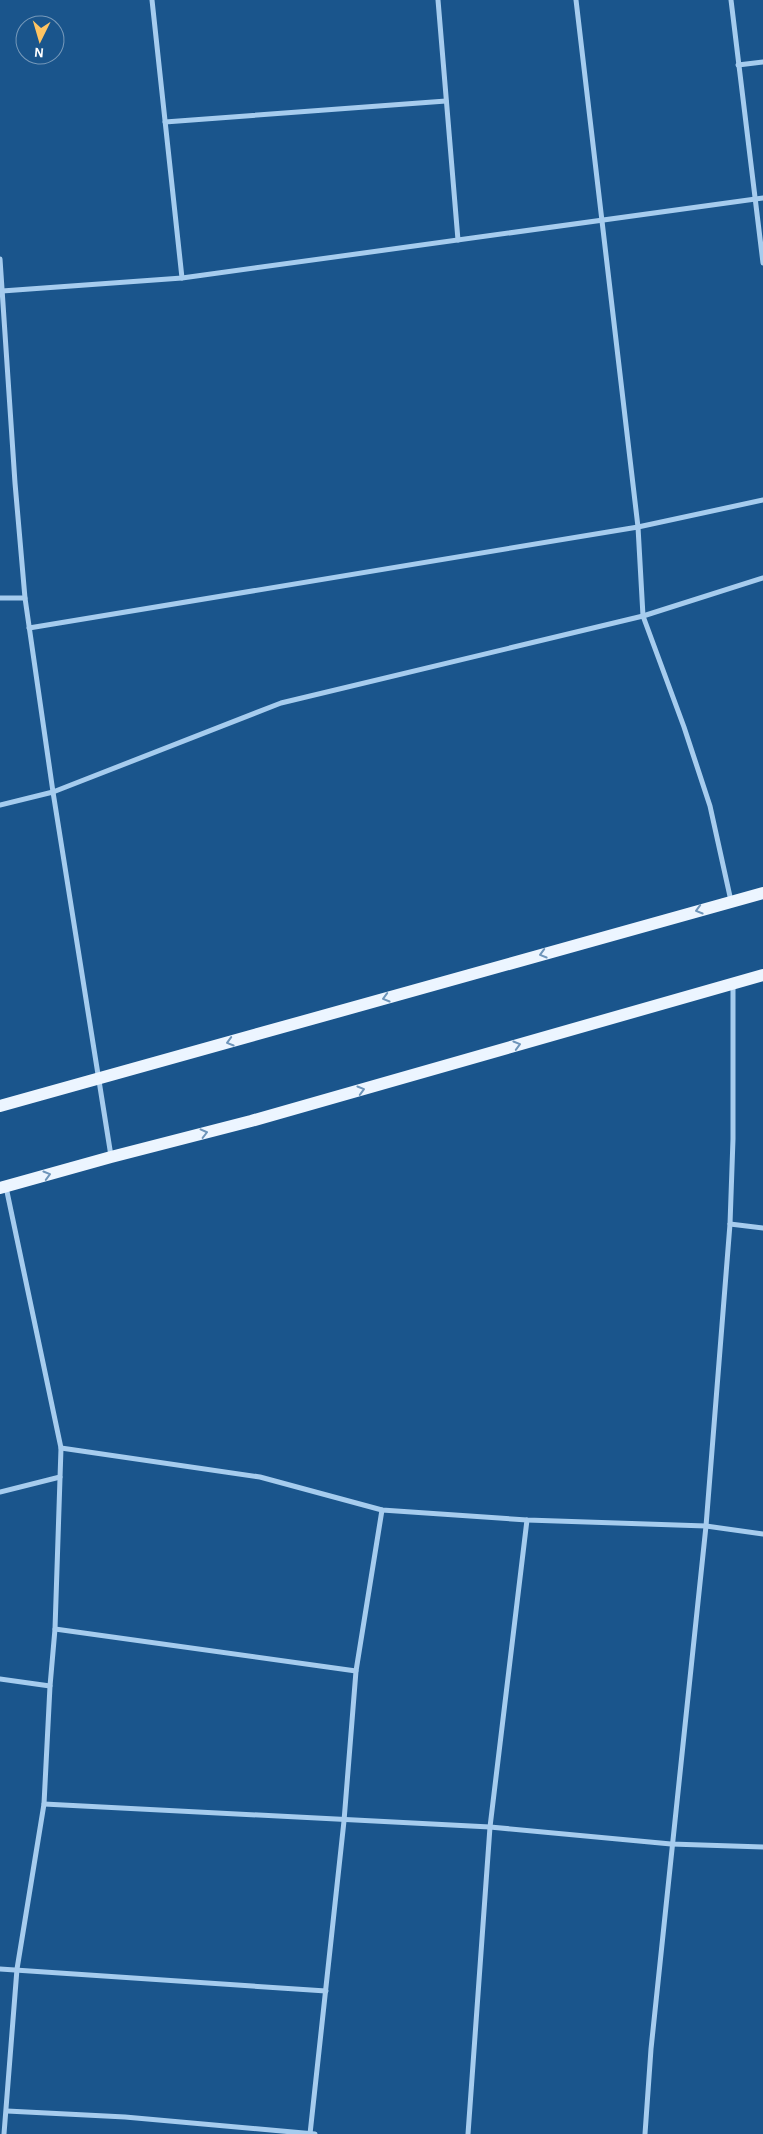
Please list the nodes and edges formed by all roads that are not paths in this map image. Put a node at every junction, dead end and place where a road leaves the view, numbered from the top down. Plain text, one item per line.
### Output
1 (152, 0) edge
2 (438, 0) edge
3 (576, 0) edge
4 (731, 0) edge
5 (763, 62) edge
6 (738, 65) junction
7 (446, 101) junction
8 (166, 122) junction
9 (763, 198) edge
10 (754, 199) junction
11 (602, 221) junction
12 (458, 240) junction
13 (0, 259) edge
14 (763, 263) edge
15 (182, 278) junction
16 (2, 291) edge
17 (763, 500) edge
18 (638, 527) junction
19 (763, 578) edge
20 (0, 598) edge
21 (25, 598) junction
22 (643, 616) junction
23 (29, 628) junction
24 (53, 792) junction
25 (0, 805) edge
26 (763, 893) edge
27 (731, 901) junction
28 (763, 975) edge
29 (733, 983) junction
30 (97, 1079) junction
31 (0, 1106) edge
32 (111, 1156) junction
33 (3, 1187) edge
34 (730, 1224) junction
35 (763, 1228) edge
36 (61, 1448) junction
37 (60, 1477) junction
38 (0, 1492) edge
39 (382, 1510) junction
40 (527, 1520) junction
41 (706, 1526) junction
42 (763, 1534) edge
43 (55, 1629) junction
44 (356, 1670) junction
45 (0, 1679) edge
46 (50, 1686) junction
47 (44, 1804) junction
48 (344, 1821) junction
49 (490, 1827) junction
50 (672, 1844) junction
51 (763, 1847) edge
52 (0, 1969) edge
53 (17, 1969) junction
54 (326, 1991) junction
55 (7, 2111) junction
56 (4, 2134) edge
57 (310, 2134) edge
58 (316, 2134) edge
59 (468, 2134) edge
60 (645, 2134) edge

1 - 8 street
2 - 7 street
3 - 11 street
4 - 6 street
5 - 6 street
6 - 10 street
7 - 8 street
7 - 12 street
8 - 15 street
9 - 10 street
10 - 11 street
10 - 14 street
11 - 12 street
11 - 18 street
12 - 15 street
13 - 16 street
15 - 16 street
16 - 21 street
17 - 18 street
18 - 22 street
18 - 23 street
19 - 22 street
20 - 21 street
21 - 23 street
22 - 24 street
22 - 27 street
23 - 24 street
24 - 25 street
24 - 30 street
26 - 27 main road
27 -> 30 main road
28 - 29 main road
32 -> 29 main road
29 - 34 street
30 - 31 main road
30 - 32 street
33 -> 32 main road
33 - 36 street
34 - 35 street
34 - 41 street
36 - 37 street
36 - 39 street
37 - 38 street
37 - 43 street
39 - 40 street
39 - 44 street
40 - 41 street
40 - 49 street
41 - 42 street
41 - 50 street
43 - 44 street
43 - 46 street
44 - 48 street
45 - 46 street
46 - 47 street
47 - 48 street
47 - 53 street
48 - 49 street
48 - 54 street
49 - 50 street
49 - 59 street
50 - 51 street
50 - 60 street
52 - 53 street
53 - 54 street
53 - 55 street
54 - 57 street
55 - 56 street
55 - 57 street
57 - 58 street

